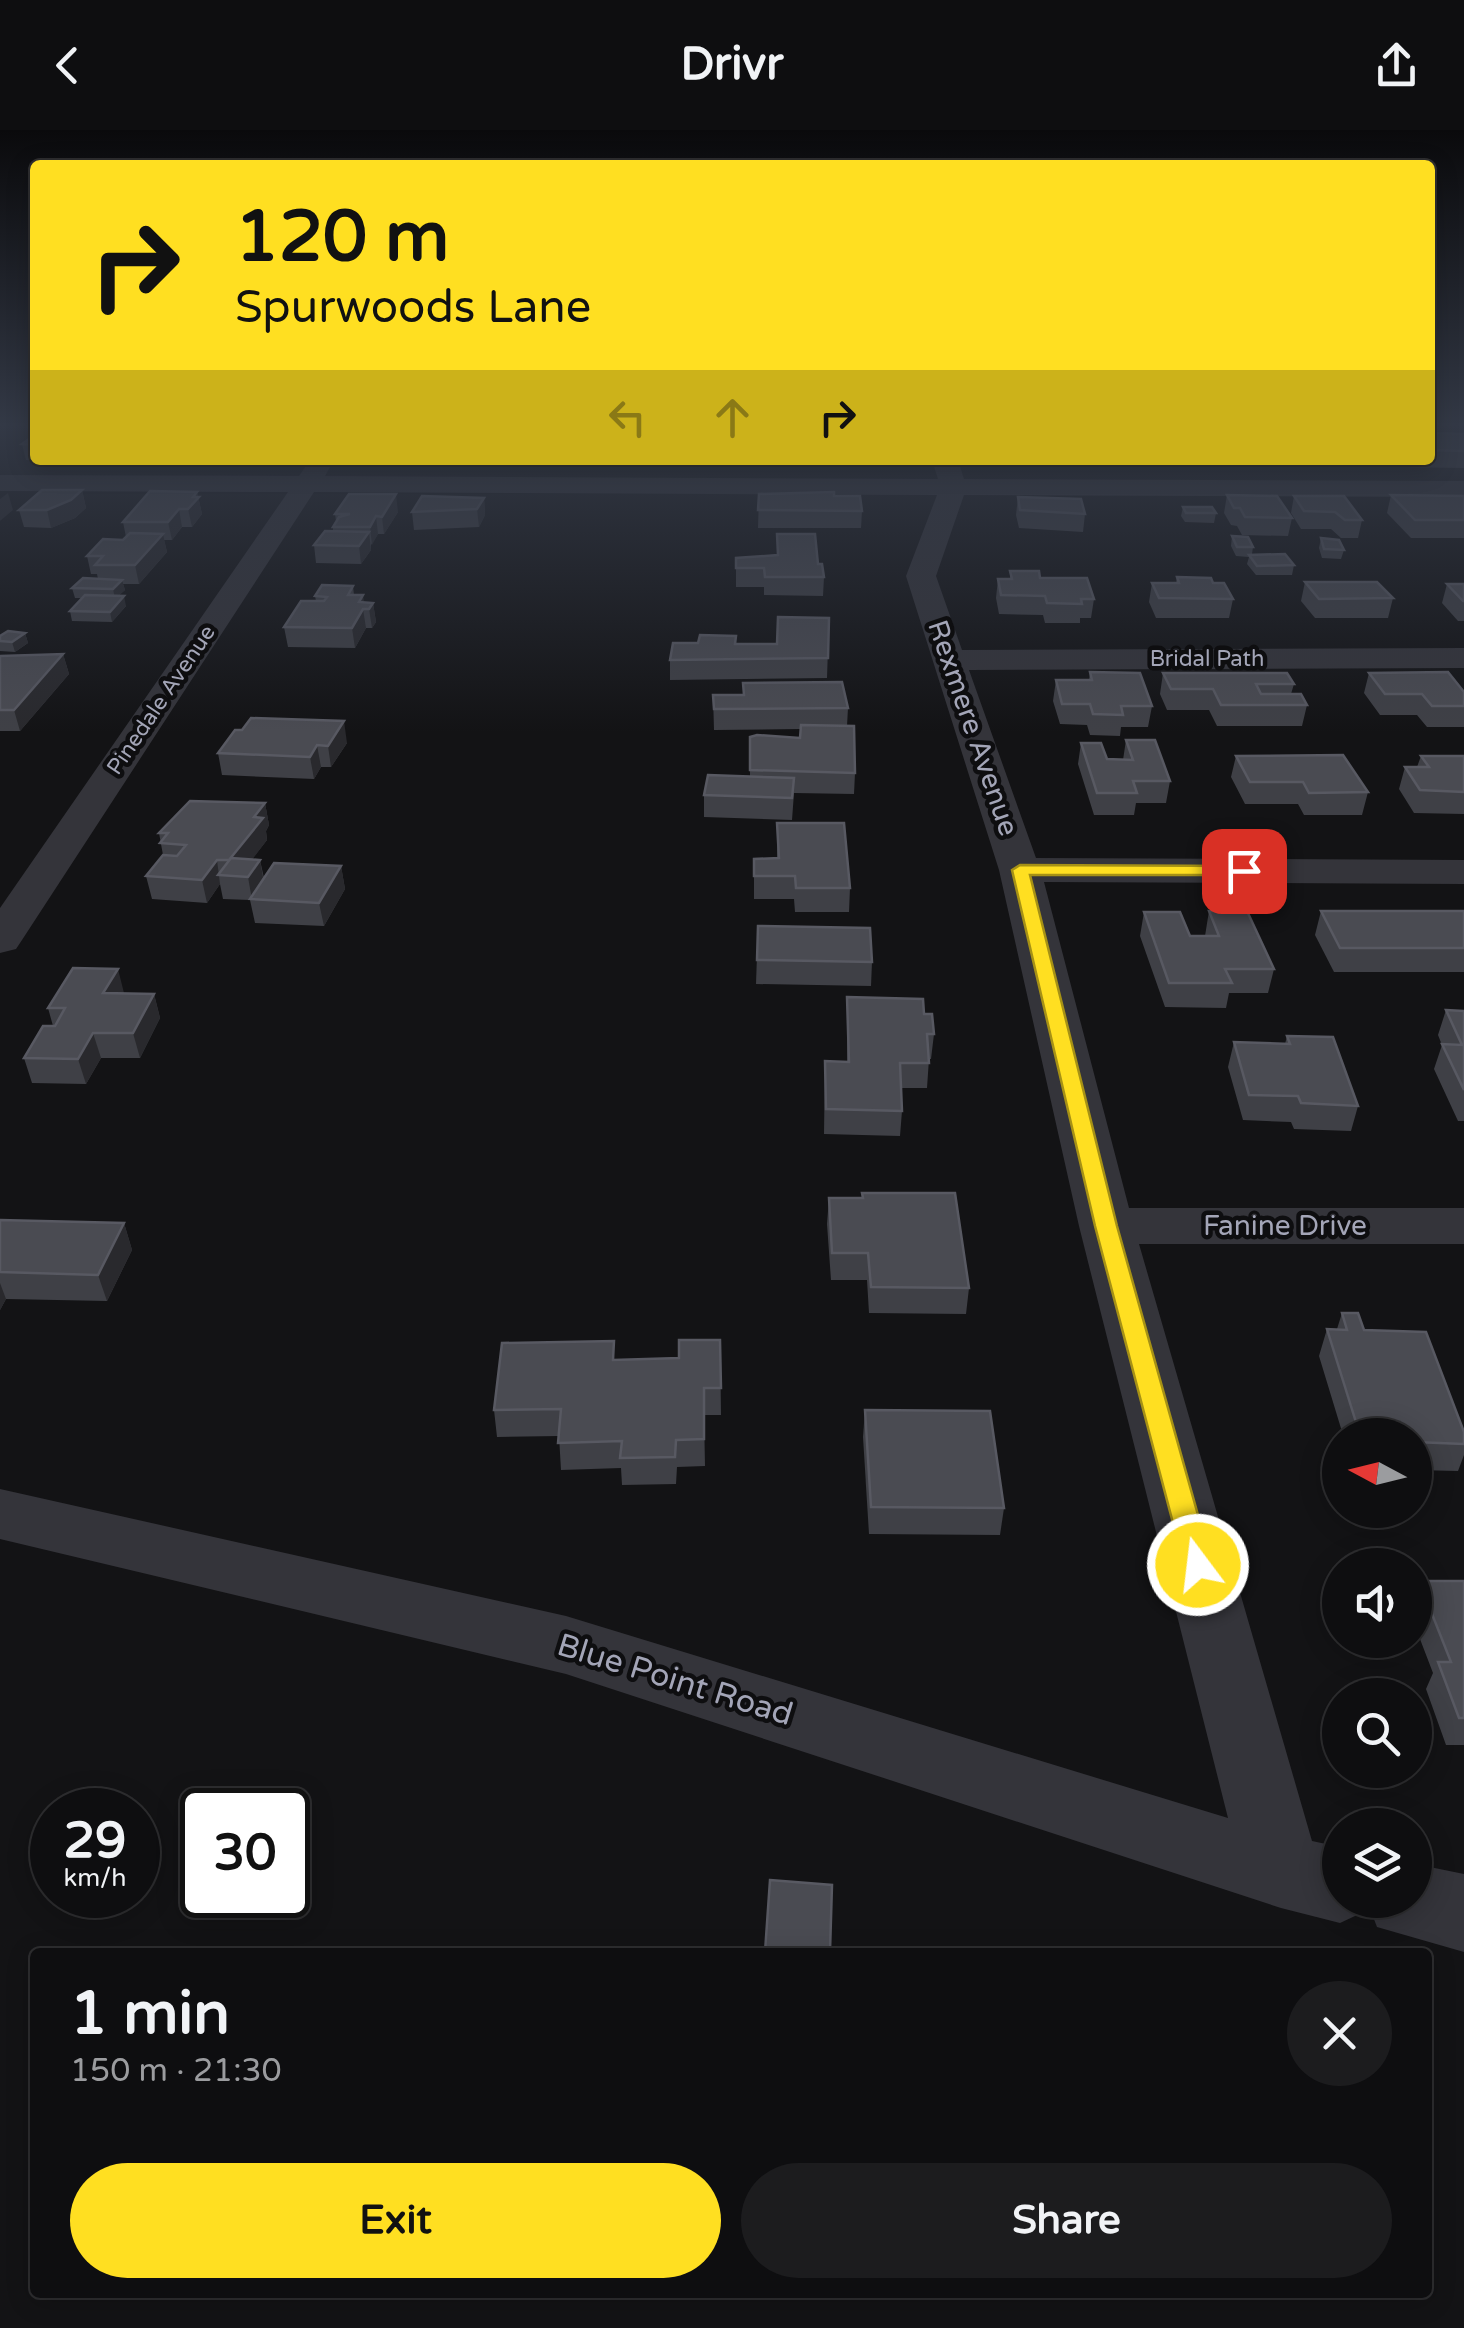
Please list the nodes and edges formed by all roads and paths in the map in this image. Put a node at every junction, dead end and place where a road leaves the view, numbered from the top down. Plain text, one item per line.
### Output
1 (277, 528) edge
2 (934, 528) edge
3 (1464, 658) edge
4 (950, 660) junction
5 (1020, 870) junction
6 (1464, 872) edge
7 (0, 940) edge
8 (1106, 1226) junction
9 (1464, 1226) edge
10 (0, 1514) edge
11 (1310, 1878) edge
12 (1432, 1906) edge
13 (1464, 1914) edge

1 - 7 street, Pinedale Avenue
2 - 4 street, Rexmere Avenue
3 - 4 street, Bridal Path
4 - 5 street, Rexmere Avenue
5 - 6 street
5 - 8 street, Rexmere Avenue
8 - 9 street, Fanine Drive
8 - 11 street, Rexmere Avenue
10 - 11 street, Blue Point Road
12 - 13 street

